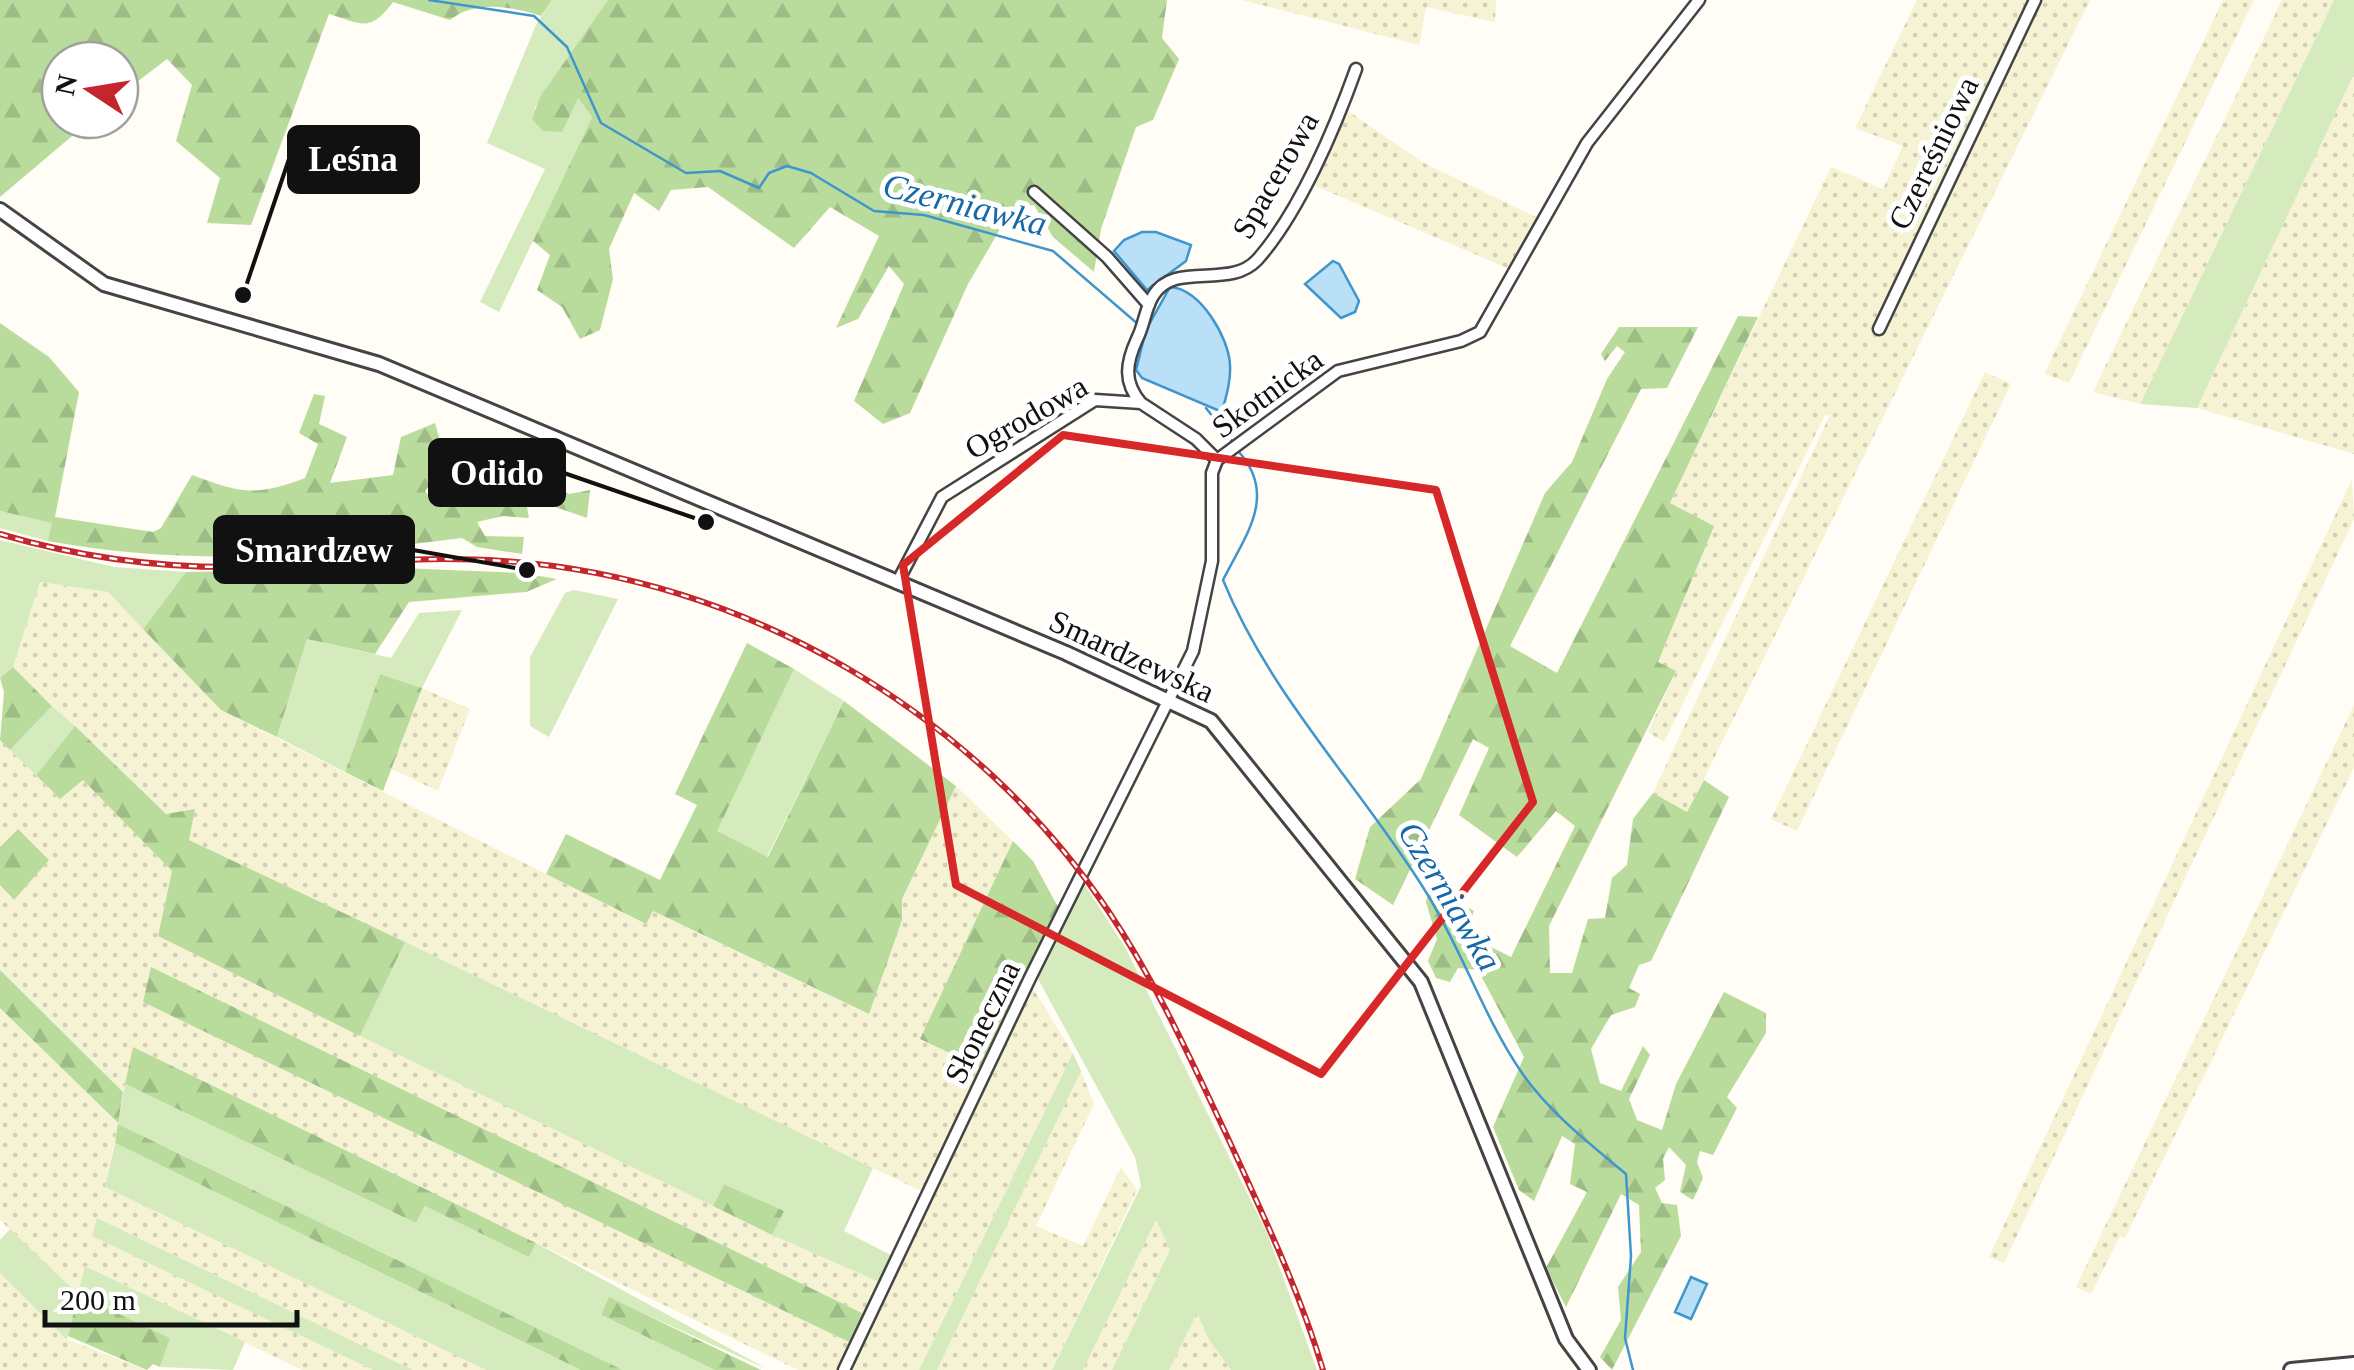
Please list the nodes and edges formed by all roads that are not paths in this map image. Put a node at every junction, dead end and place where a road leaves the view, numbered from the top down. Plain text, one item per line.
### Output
1 (1699, 0) edge
2 (2035, 0) edge
3 (1356, 69) dead end
4 (1034, 192) dead end
5 (0, 210) edge
6 (1149, 305) junction
7 (1879, 329) dead end
8 (1141, 403) junction
9 (1217, 460) junction
10 (897, 583) junction
11 (1167, 697) junction
12 (2354, 1364) edge
13 (844, 1370) edge
14 (1590, 1370) edge
15 (2290, 1370) edge

1 - 9 street, Skotnicka
2 - 7 street, Czereśniowa
3 - 6 street, Spacerowa
4 - 6 street
5 - 10 street, Smardzewska
6 - 8 street
8 - 9 street, Ogrodowa
8 - 10 street, Ogrodowa
9 - 11 street, Skotnicka
10 - 11 street, Smardzewska
11 - 13 street, Słoneczna
11 - 14 street, Smardzewska
12 - 15 street

